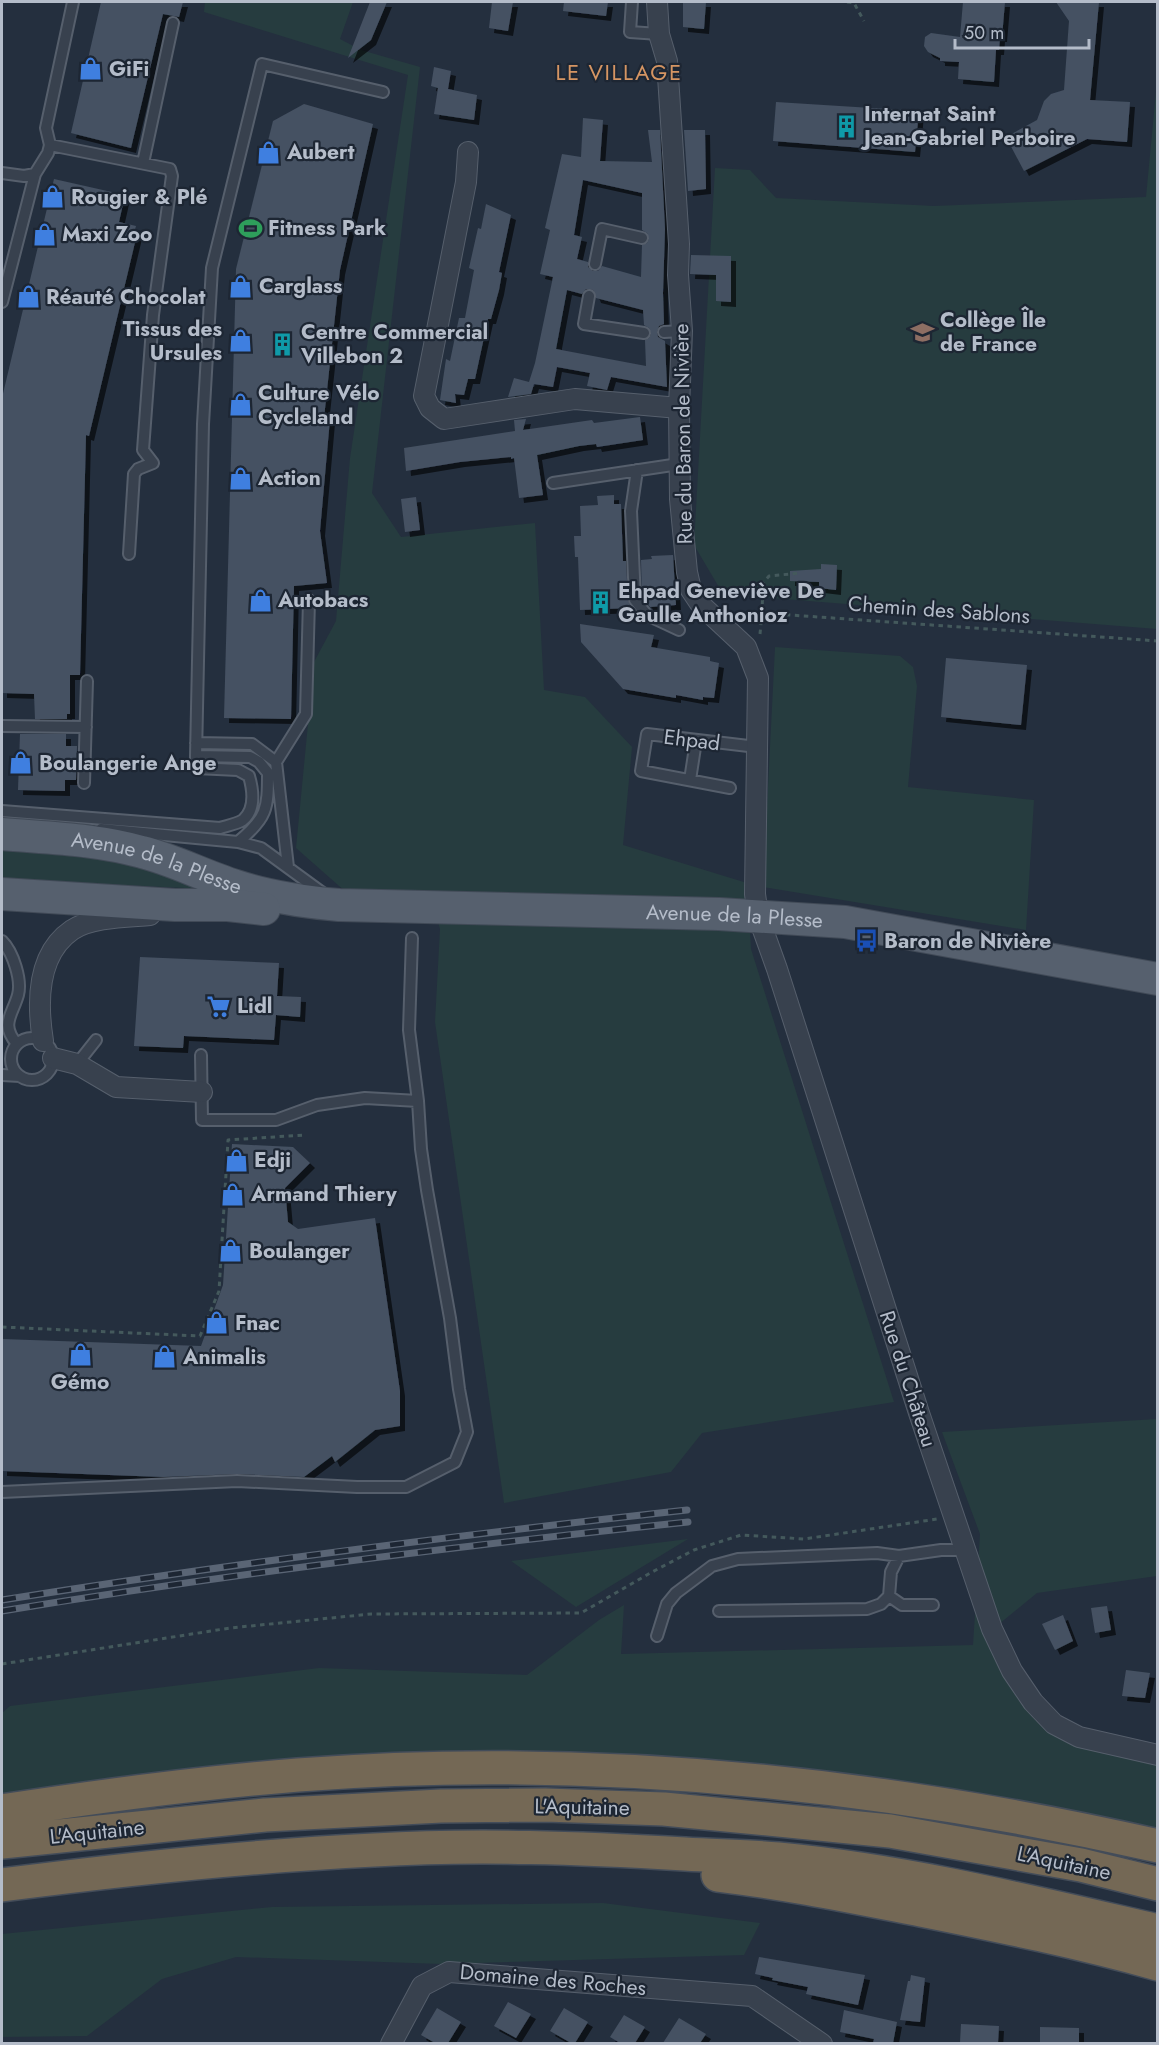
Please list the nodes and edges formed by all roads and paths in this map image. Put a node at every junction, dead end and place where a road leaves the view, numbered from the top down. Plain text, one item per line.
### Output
1 (73, 2) edge
2 (632, 2) edge
3 (657, 2) edge
4 (847, 2) edge
5 (864, 21) dead end
6 (173, 23) dead end
7 (659, 34) junction
8 (383, 92) dead end
9 (50, 145) junction
10 (468, 152) dead end
11 (143, 164) junction
12 (2, 173) edge
13 (35, 174) junction
14 (642, 238) dead end
15 (595, 264) dead end
16 (590, 296) dead end
17 (2, 302) edge
18 (644, 333) dead end
19 (679, 408) junction
20 (679, 464) junction
21 (637, 470) junction
22 (553, 483) dead end
23 (129, 554) dead end
24 (801, 573) dead end
25 (309, 600) dead end
26 (762, 613) junction
27 (679, 630) dead end
28 (1158, 641) edge
29 (746, 647) junction
30 (87, 681) dead end
31 (2, 726) edge
32 (86, 727) junction
33 (696, 741) junction
34 (196, 742) junction
35 (757, 747) junction
36 (196, 756) junction
37 (276, 762) junction
38 (690, 780) junction
39 (84, 783) dead end
40 (730, 788) dead end
41 (2, 811) edge
42 (2, 824) edge
43 (2, 834) edge
44 (238, 842) junction
45 (288, 867) junction
46 (2, 894) edge
47 (324, 904) junction
48 (228, 905) junction
49 (758, 916) junction
50 (412, 938) dead end
51 (2, 941) edge
52 (1158, 979) edge
53 (96, 1040) dead end
54 (17, 1044) junction
55 (48, 1049) junction
56 (201, 1055) dead end
57 (12, 1058) junction
58 (77, 1064) junction
59 (2, 1074) edge
60 (20, 1076) junction
61 (202, 1092) junction
62 (418, 1101) junction
63 (304, 1135) dead end
64 (2, 1327) edge
65 (2, 1492) edge
66 (954, 1515) junction
67 (965, 1547) junction
68 (899, 1557) junction
69 (889, 1596) junction
70 (933, 1605) dead end
71 (719, 1611) dead end
72 (657, 1636) dead end
73 (2, 1664) edge
74 (1158, 1755) edge
75 (2, 1811) edge
76 (2, 1842) edge
77 (1158, 1846) edge
78 (608, 1849) junction
79 (1158, 1884) edge
80 (2, 1885) edge
81 (1158, 1931) edge
82 (1158, 1964) edge
83 (798, 2038) edge
84 (392, 2043) edge
85 (822, 2043) edge

1 - 9 lane
2 - 7 lane
3 - 7 street, Rue du Baron de Nivière
4 - 5 path
6 - 11 lane
7 - 19 street, Rue du Baron de Nivière
8 - 34 lane
9 - 11 lane
9 - 13 lane
10 - 19 street
11 - 23 lane
12 - 13 lane
13 - 17 lane
14 - 15 lane
16 - 18 lane
19 - 20 street, Rue du Baron de Nivière
20 - 21 lane
20 - 29 street, Rue du Baron de Nivière
21 - 22 lane
21 - 27 lane
24 - 26 path
25 - 37 lane
26 - 28 path, Chemin des Sablons
26 - 29 path
29 - 35 street, Rue du Baron de Nivière
30 - 32 lane
31 - 32 lane
32 - 39 lane
33 - 35 lane, Ehpad
33 - 38 lane
33 - 38 lane, Ehpad
34 - 36 lane
34 - 37 lane
35 - 49 street, Rue du Baron de Nivière
36 - 41 lane
36 - 44 lane
37 - 45 lane
38 - 40 lane, Ehpad
42 - 44 lane
43 - 47 main road, Avenue de la Plesse
44 - 45 lane
45 - 47 lane
46 - 48 main road, Avenue de la Plesse
47 - 48 main road, Avenue de la Plesse
47 - 49 main road, Avenue de la Plesse
48 - 55 street
49 - 52 main road, Avenue de la Plesse
49 - 66 street, Rue du Château
50 - 62 lane
51 - 54 lane
53 - 58 lane
54 - 55 lane
54 - 57 lane
55 - 58 street
55 - 60 lane
56 - 61 lane
57 - 59 lane
57 - 60 lane
58 - 61 street
59 - 60 lane
61 - 62 lane
62 - 65 lane
63 - 64 path
66 - 67 street, Rue du Château
66 - 73 path
67 - 68 lane
67 - 74 street, Rue du Château
68 - 69 lane
68 - 72 lane
69 - 70 lane
69 - 71 lane
75 - 77 highway
76 - 79 highway, L'Aquitaine
78 - 80 highway, L'Aquitaine
78 - 81 highway, L'Aquitaine
78 - 82 highway
83 - 84 street, Domaine des Roches
83 - 85 street

